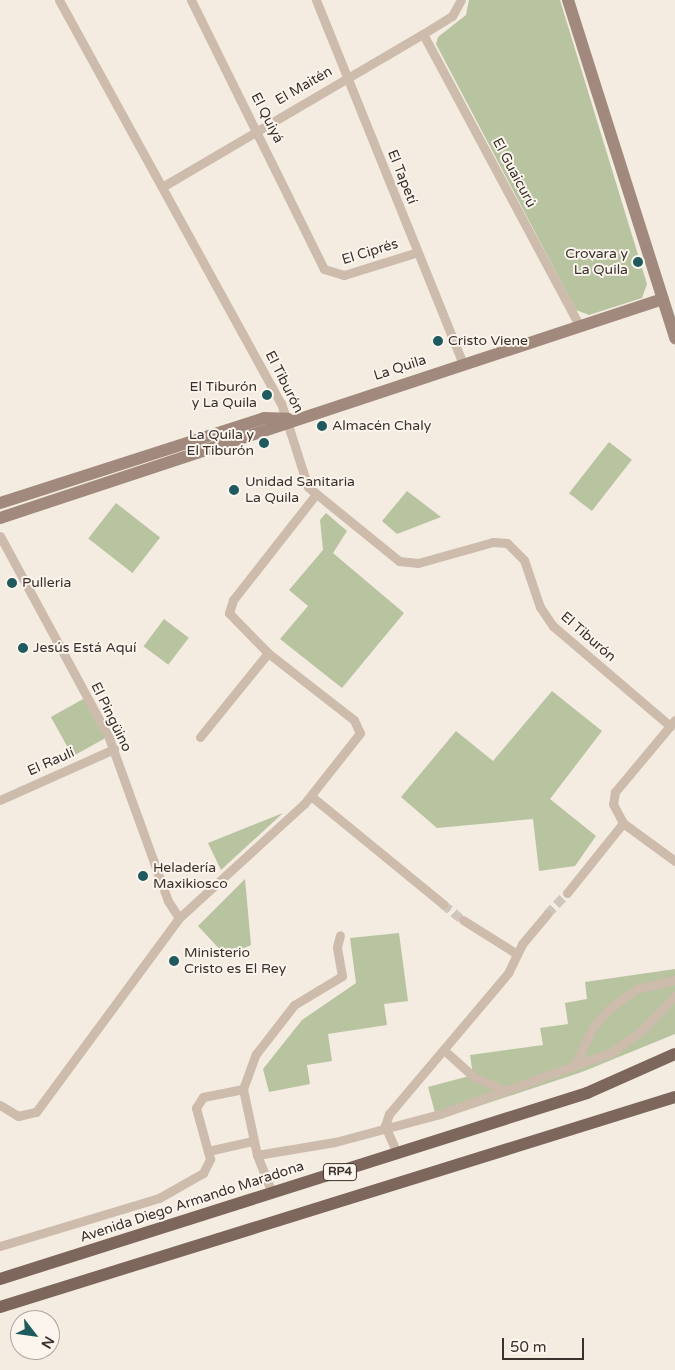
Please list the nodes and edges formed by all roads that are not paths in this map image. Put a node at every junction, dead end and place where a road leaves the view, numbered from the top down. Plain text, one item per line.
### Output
1 (59, 0) edge
2 (191, 0) edge
3 (316, 0) edge
4 (568, 0) edge
5 (460, 4) edge
6 (424, 34) junction
7 (346, 77) junction
8 (258, 128) junction
9 (162, 187) junction
10 (418, 252) junction
11 (330, 274) joint
12 (663, 299) junction
13 (580, 326) junction
14 (675, 338) edge
15 (463, 363) junction
16 (288, 419) junction
17 (316, 494) junction
18 (0, 503) edge
19 (0, 518) edge
20 (0, 536) edge
21 (268, 653) junction
22 (672, 723) edge
23 (200, 737) dead end
24 (114, 749) junction
25 (311, 796) junction
26 (0, 800) edge
27 (623, 823) junction
28 (675, 861) edge
29 (567, 893) tunnel mouth
30 (443, 904) tunnel mouth
31 (547, 914) tunnel mouth
32 (179, 918) junction
33 (463, 920) tunnel mouth
34 (340, 935) dead end
35 (517, 954) junction
36 (675, 980) edge
37 (675, 996) edge
38 (445, 1051) junction
39 (675, 1054) edge
40 (575, 1065) junction
41 (243, 1089) junction
42 (506, 1091) junction
43 (675, 1096) edge
44 (0, 1105) edge
45 (385, 1126) junction
46 (252, 1141) junction
47 (208, 1151) junction
48 (397, 1153) junction
49 (258, 1156) junction
50 (272, 1193) junction
51 (0, 1246) edge
52 (0, 1279) edge
53 (0, 1307) edge

1 - 9 street, El Tiburón
2 - 8 street, El Quiyá
3 - 7 street, El Tapetí
4 - 12 main road
5 - 6 street, El Maitén
6 - 7 street, El Maitén
6 - 13 street, El Guaicurú
7 - 8 street, El Maitén
7 - 10 street, El Tapetí
8 - 9 street, El Maitén
8 - 11 street, El Quiyá
9 - 16 street, El Tiburón
10 - 11 street, El Ciprés
10 - 15 street, El Tapetí
12 - 13 main road, La Quila
12 - 14 main road
13 - 15 main road, La Quila
15 - 16 main road, La Quila
16 - 17 street, El Tiburón
16 - 18 main road, La Quila
16 - 19 main road, La Quila
17 - 21 street
17 - 22 street, El Tiburón
20 - 24 street, El Pingüino
21 - 23 street
21 - 25 street
22 - 27 street
24 - 26 street, El Raulí
24 - 32 street, El Pingüino
25 - 30 street
25 - 32 street
27 - 28 street
27 - 29 street
31 - 35 street
32 - 44 street
33 - 35 street
34 - 41 street
35 - 38 street
36 - 40 street
37 - 40 street
38 - 42 street
38 - 45 street
39 - 48 main road, Avenida Diego Armando Maradona / RP4
40 - 42 street
41 - 46 street
41 - 47 street
42 - 45 street
43 - 53 main road, RP4
45 - 48 street
45 - 49 street
46 - 47 street
46 - 49 street
47 - 51 street
48 - 50 main road, Avenida Diego Armando Maradona / RP4
49 - 50 street
50 - 52 main road, Avenida Diego Armando Maradona / RP4

